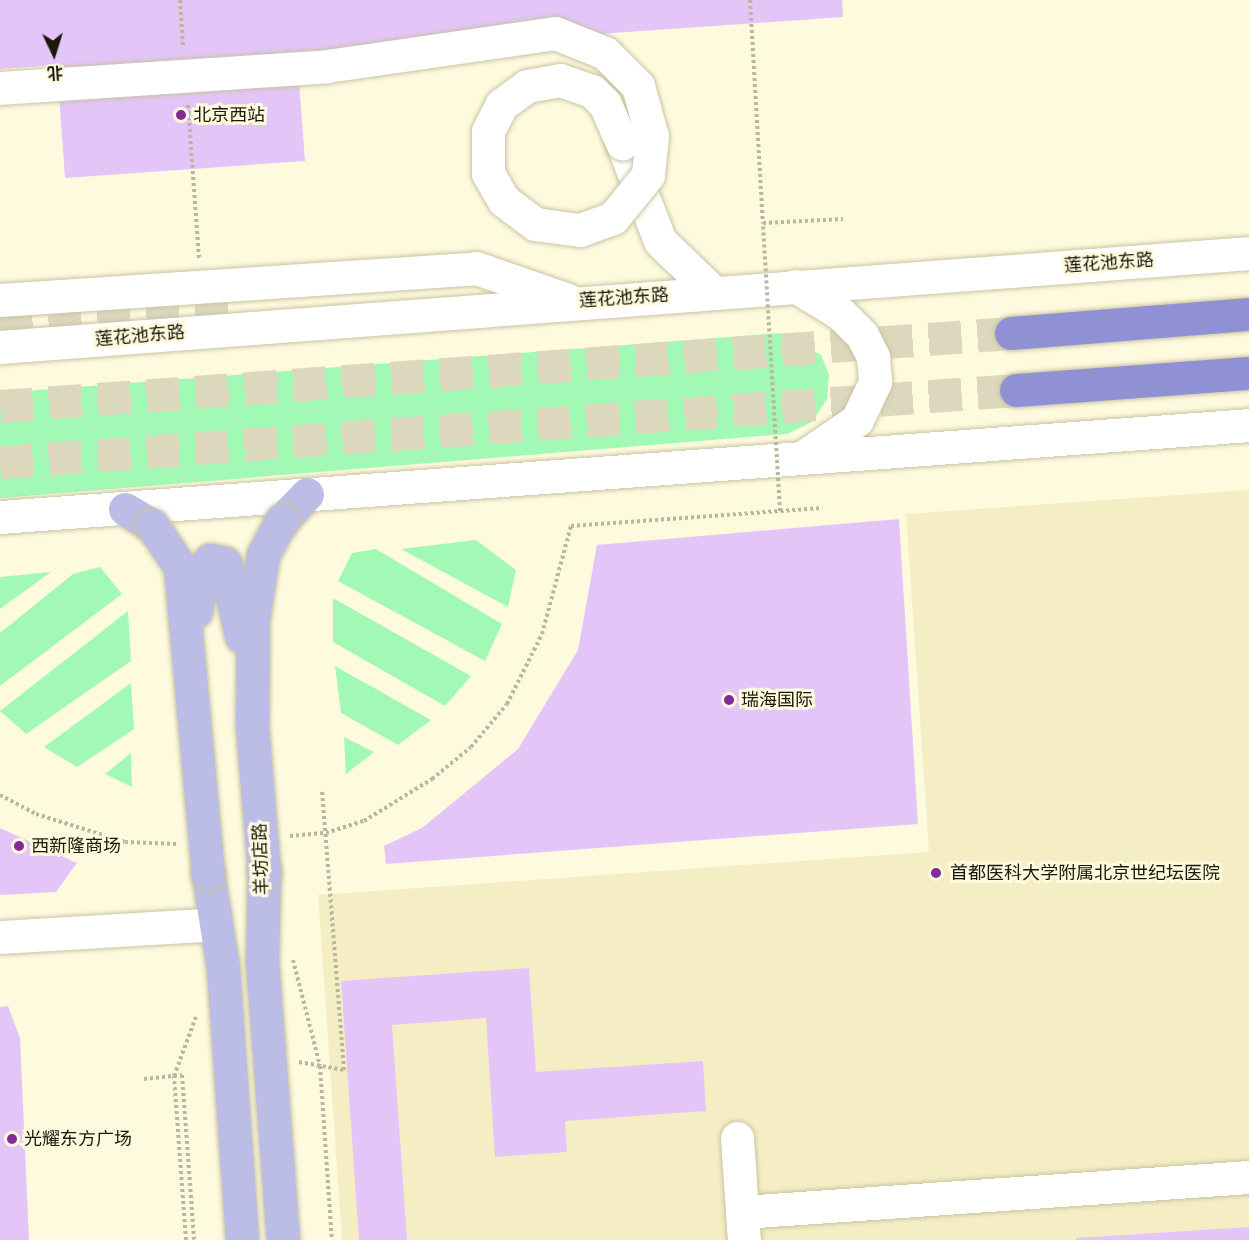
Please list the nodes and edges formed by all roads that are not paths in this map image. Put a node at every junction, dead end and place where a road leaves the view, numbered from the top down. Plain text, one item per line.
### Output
1 (0, 88) edge
2 (1249, 233) edge
3 (1249, 254) edge
4 (852, 282) junction
5 (795, 286) junction
6 (713, 292) junction
7 (0, 300) edge
8 (572, 302) junction
9 (1249, 314) edge
10 (1011, 333) tunnel mouth
11 (0, 347) edge
12 (1249, 373) edge
13 (1016, 390) tunnel mouth
14 (1249, 425) edge
15 (802, 458) junction
16 (307, 494) junction
17 (0, 517) edge
18 (138, 517) junction
19 (193, 670) junction
20 (252, 727) junction
21 (216, 924) junction
22 (0, 937) edge
23 (737, 1138) dead end
24 (1249, 1177) edge
25 (743, 1226) edge
26 (242, 1240) edge
27 (283, 1240) edge

1 - 6 street, bridge
2 - 4 street
3 - 4 street, 莲花池东路
4 - 5 street, 莲花池东路
5 - 6 street, 莲花池东路
5 - 15 street
6 - 8 street, 莲花池东路
7 - 8 street
8 - 11 street, 莲花池东路
9 - 10 highway
12 - 13 highway
14 - 15 street
15 - 16 street
16 - 18 street
16 - 20 main road, 羊坊店路, bridge
17 - 18 street
18 - 19 main road, bridge
19 - 20 main road, bridge
19 - 21 main road, bridge
20 - 27 main road, 羊坊店路, bridge
21 - 22 street
21 - 26 main road
23 - 25 street
24 - 25 street

